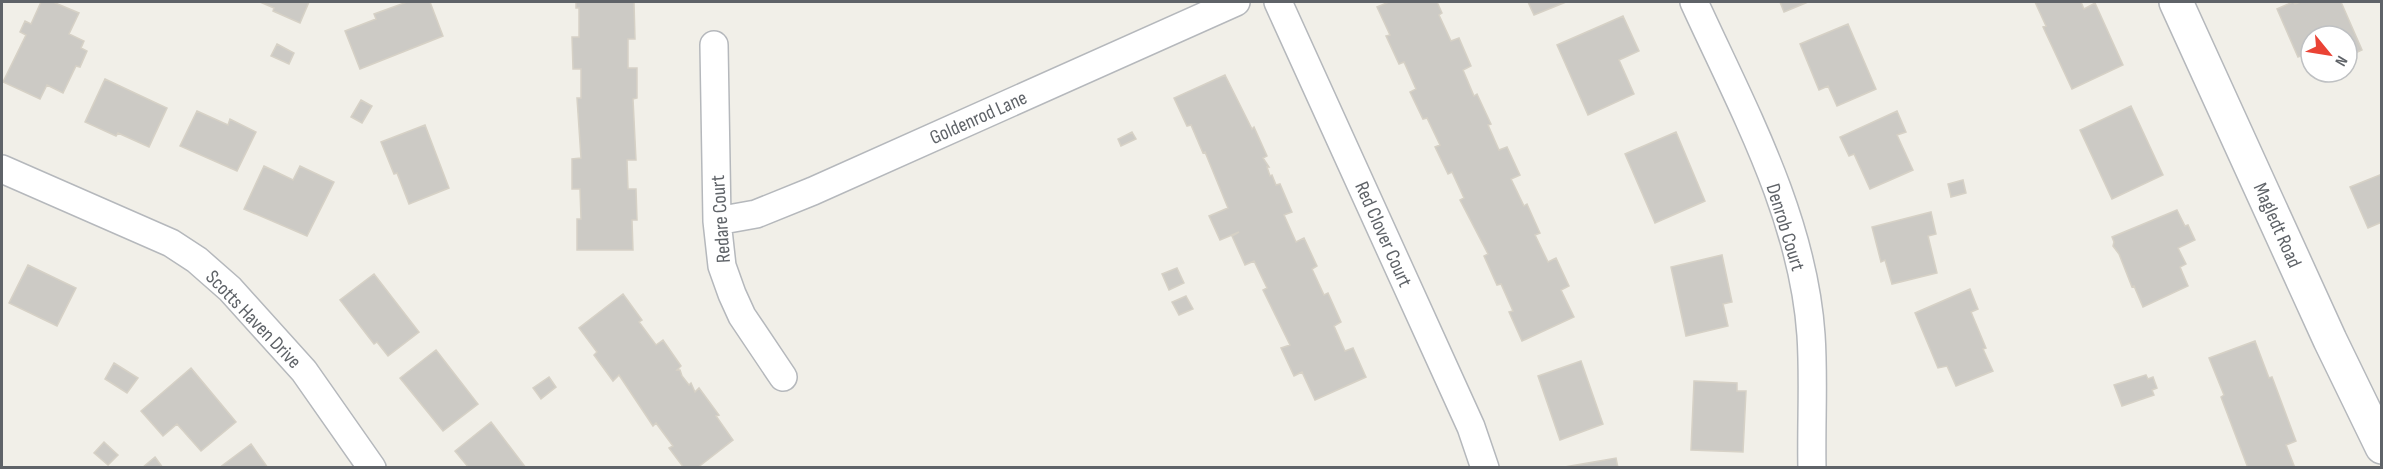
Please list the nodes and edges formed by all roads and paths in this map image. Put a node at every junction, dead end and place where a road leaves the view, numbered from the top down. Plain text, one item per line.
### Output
1 (1236, 2) edge
2 (1278, 2) edge
3 (1694, 2) edge
4 (2176, 2) edge
5 (714, 45) dead end
6 (2, 169) edge
7 (717, 221) junction
8 (783, 376) dead end
9 (2382, 447) edge
10 (372, 468) edge
11 (1485, 468) edge
12 (1812, 468) edge

1 - 7 street, Goldenrod Lane
2 - 11 street, Red Clover Court
3 - 12 street, Denrob Court
4 - 9 street, Magledt Road
5 - 7 street, Redare Court
6 - 10 street, Scotts Haven Drive
7 - 8 street, Redare Court

